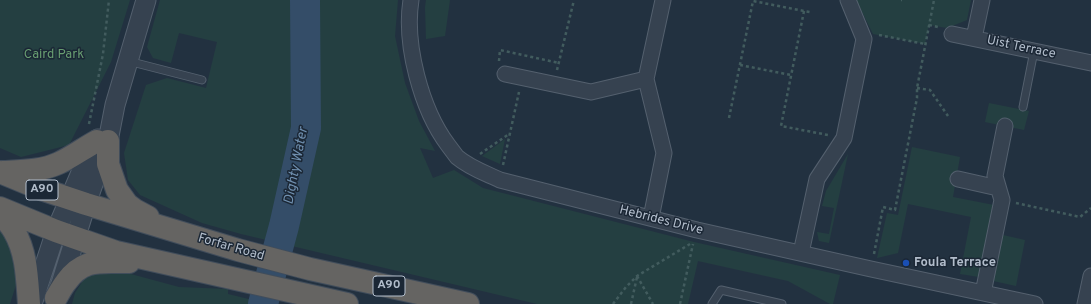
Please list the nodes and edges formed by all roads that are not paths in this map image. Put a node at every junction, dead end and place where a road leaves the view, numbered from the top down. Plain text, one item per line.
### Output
1 (146, 0) edge
2 (410, 0) edge
3 (662, 0) edge
4 (848, 0) edge
5 (982, 0) edge
6 (952, 34) dead end
7 (974, 38) junction
8 (1034, 51) junction
9 (128, 61) junction
10 (1091, 63) edge
11 (505, 74) road end
12 (646, 79) junction
13 (202, 80) dead end
14 (1023, 107) dead end
15 (1005, 126) dead end
16 (98, 137) junction
17 (0, 172) edge
18 (958, 179) dead end
19 (1000, 194) junction
20 (78, 202) junction
21 (0, 208) edge
22 (0, 213) edge
23 (651, 218) junction
24 (176, 232) junction
25 (66, 235) junction
26 (801, 253) junction
27 (164, 262) junction
28 (1091, 276) edge
29 (983, 293) junction
30 (55, 301) edge
31 (769, 302) edge
32 (30, 304) edge
33 (347, 304) edge
34 (468, 304) edge
35 (712, 304) edge
36 (782, 304) edge
37 (1035, 304) edge
38 (1085, 304) edge

1 - 9 street
2 - 23 street, Hebrides Drive
3 - 12 street
4 - 26 street
5 - 7 street
6 - 7 street, Uist Terrace
7 - 8 street, Uist Terrace
8 - 10 street, Uist Terrace
8 - 14 lane
9 - 13 lane
9 - 16 street
11 - 12 street
12 - 23 street
15 - 19 street
16 - 17 highway
16 - 20 street
16 - 24 highway
17 - 20 highway, Forfar Road / A90
18 - 19 street
19 - 29 street
20 - 24 highway, Forfar Road / A90
20 - 25 street
21 - 25 highway, Forfar Road / A90
22 - 32 highway
23 - 26 street, Hebrides Drive
24 - 34 highway, Forfar Road / A90
25 - 27 highway, Forfar Road / A90
25 - 30 street
25 - 32 street
26 - 29 street, Hebrides Drive
27 - 30 highway
27 - 33 highway, Forfar Road / A90
28 - 38 street
29 - 37 street, Hebrides Drive
31 - 35 lane
31 - 36 lane

